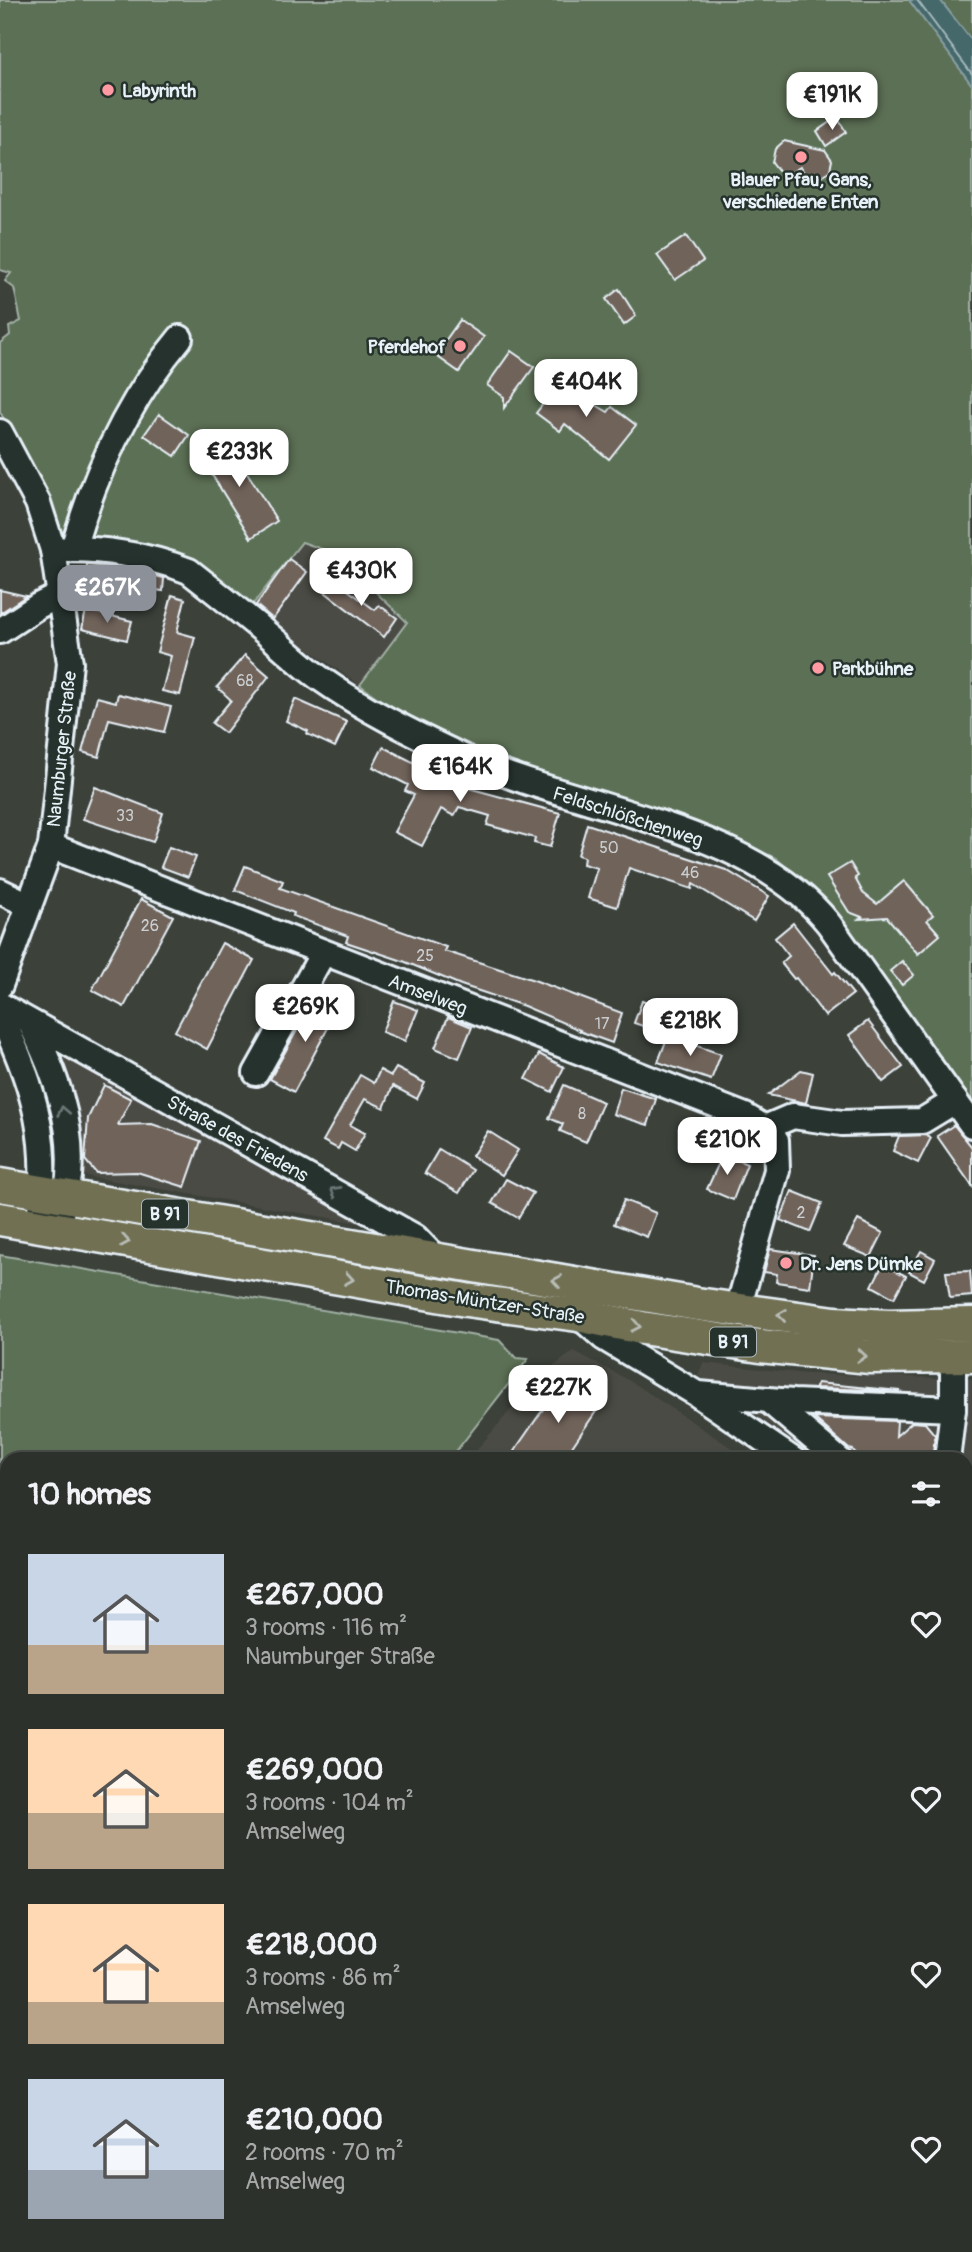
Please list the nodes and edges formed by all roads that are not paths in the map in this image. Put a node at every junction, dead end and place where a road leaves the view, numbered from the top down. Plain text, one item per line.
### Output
1 (180, 338) dead end
2 (0, 432) edge
3 (63, 550) junction
4 (60, 595) junction
5 (0, 631) edge
6 (51, 846) junction
7 (0, 891) edge
8 (29, 905) junction
9 (323, 953) junction
10 (0, 985) edge
11 (0, 1005) edge
12 (0, 1014) edge
13 (31, 1024) junction
14 (256, 1073) dead end
15 (955, 1101) junction
16 (972, 1125) edge
17 (765, 1128) junction
18 (0, 1185) edge
19 (54, 1195) junction
20 (0, 1219) edge
21 (48, 1228) junction
22 (438, 1261) junction
23 (740, 1300) junction
24 (578, 1315) junction
25 (972, 1324) edge
26 (962, 1357) edge
27 (697, 1394) junction
28 (768, 1400) junction
29 (953, 1409) junction
30 (781, 1452) edge
31 (830, 1452) edge
32 (948, 1452) edge

1 - 3 street
2 - 3 street, Naumburger Straße
3 - 4 street, Naumburger Straße
3 - 15 street, Feldschlößchenweg
4 - 5 street
4 - 6 street, Naumburger Straße
6 - 8 street, Naumburger Straße
6 - 9 street, Amselweg
7 - 8 street
8 - 10 street, Naumburger Straße
9 - 14 street
9 - 17 street, Amselweg
11 - 13 street, Straße des Friedens
12 - 19 street
19 -> 13 street
22 -> 13 street, Straße des Friedens
15 - 16 street, Feldschlößchenweg
15 - 17 street
17 - 23 street
18 - 19 main road, B 91
19 - 21 street
19 - 22 main road, B 91
20 - 21 main road, Thomas-Müntzer-Straße / B 91
21 -> 24 main road, Thomas-Müntzer-Straße / B 91
23 -> 22 main road, Thomas-Müntzer-Straße / B 91
25 -> 23 main road, Thomas-Müntzer-Straße / B 91
24 -> 26 main road, Thomas-Müntzer-Straße / B 91
24 - 27 street
26 - 29 street
27 - 28 street
27 - 30 street
28 - 29 street
28 - 31 street
29 - 32 street

